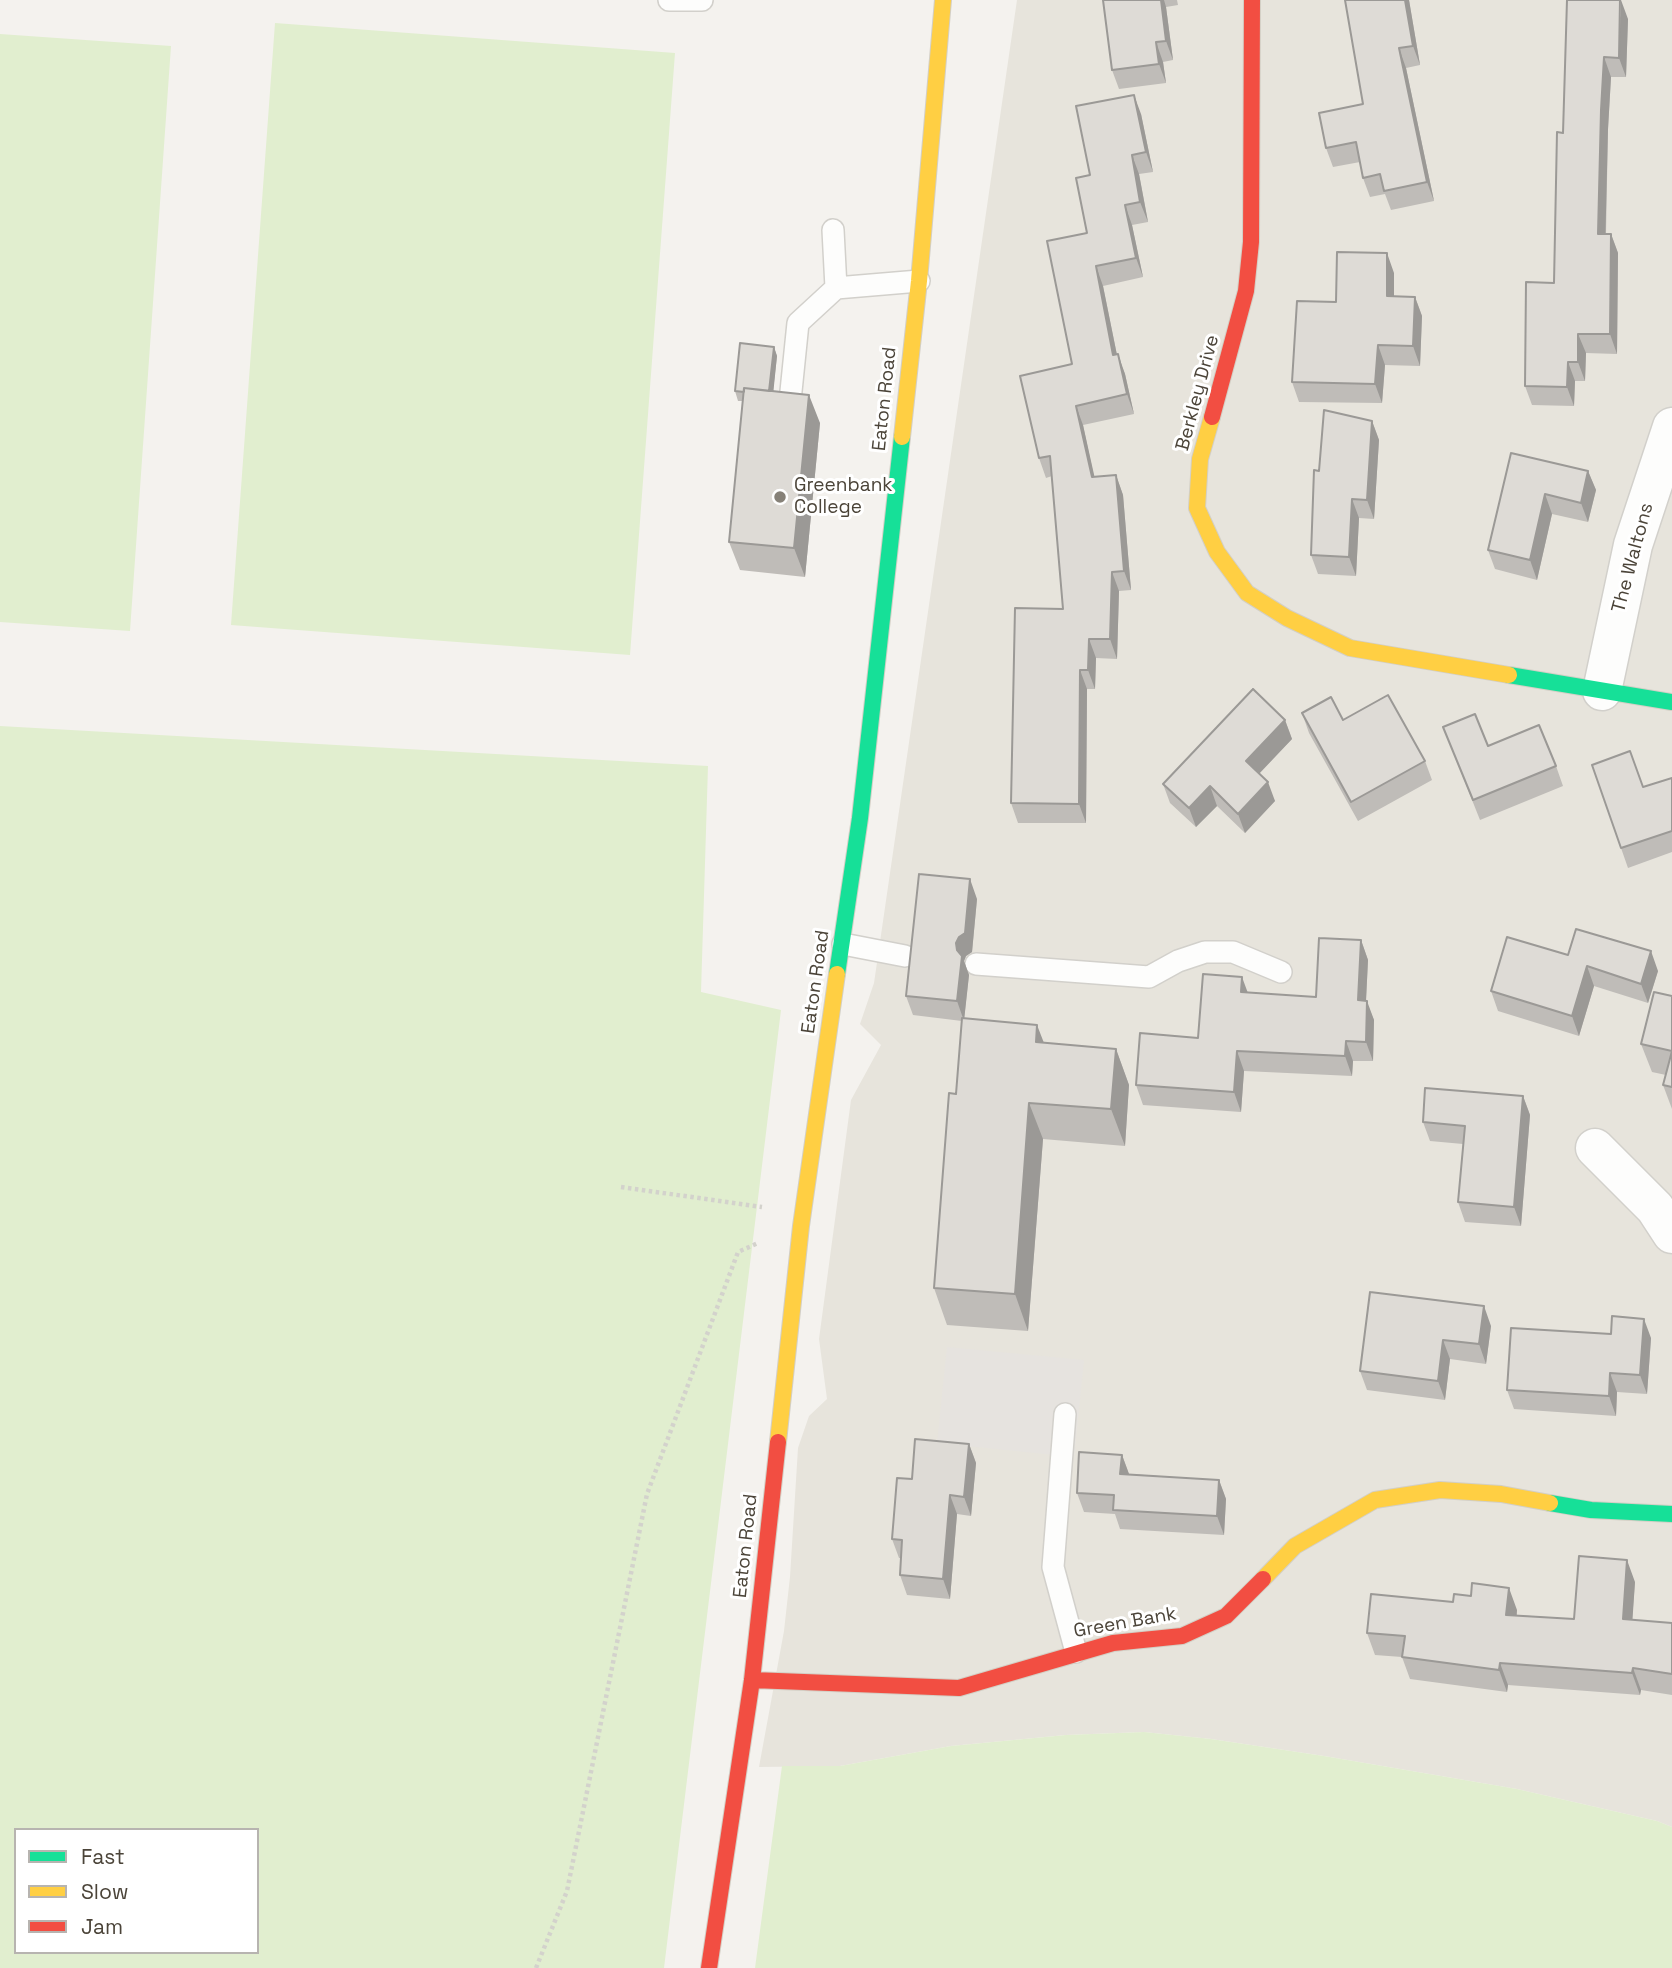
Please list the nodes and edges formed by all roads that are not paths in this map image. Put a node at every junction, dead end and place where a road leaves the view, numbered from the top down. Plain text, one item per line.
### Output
1 (669, 0) edge
2 (702, 0) edge
3 (943, 0) edge
4 (1252, 0) edge
5 (833, 230) dead end
6 (919, 281) junction
7 (836, 288) junction
8 (790, 401) edge
9 (1672, 427) edge
10 (1602, 691) junction
11 (1672, 702) edge
12 (843, 944) junction
13 (905, 956) dead end
14 (976, 964) dead end
15 (1282, 972) dead end
16 (1595, 1147) dead end
17 (1672, 1234) edge
18 (1065, 1414) dead end
19 (1672, 1514) edge
20 (1076, 1652) junction
21 (752, 1680) junction
22 (709, 1968) edge

1 - 2 lane
3 - 6 street, Eaton Road
4 - 10 street, Berkley Drive
5 - 7 lane
6 - 7 lane
6 - 12 street, Eaton Road
7 - 8 lane
9 - 10 street, The Waltons
10 - 11 street, Berkley Drive
12 - 13 lane
12 - 21 street, Eaton Road
14 - 15 lane
16 - 17 street
18 - 20 lane
19 - 20 street, Green Bank
20 - 21 street, Green Bank
21 - 22 street, Eaton Road

